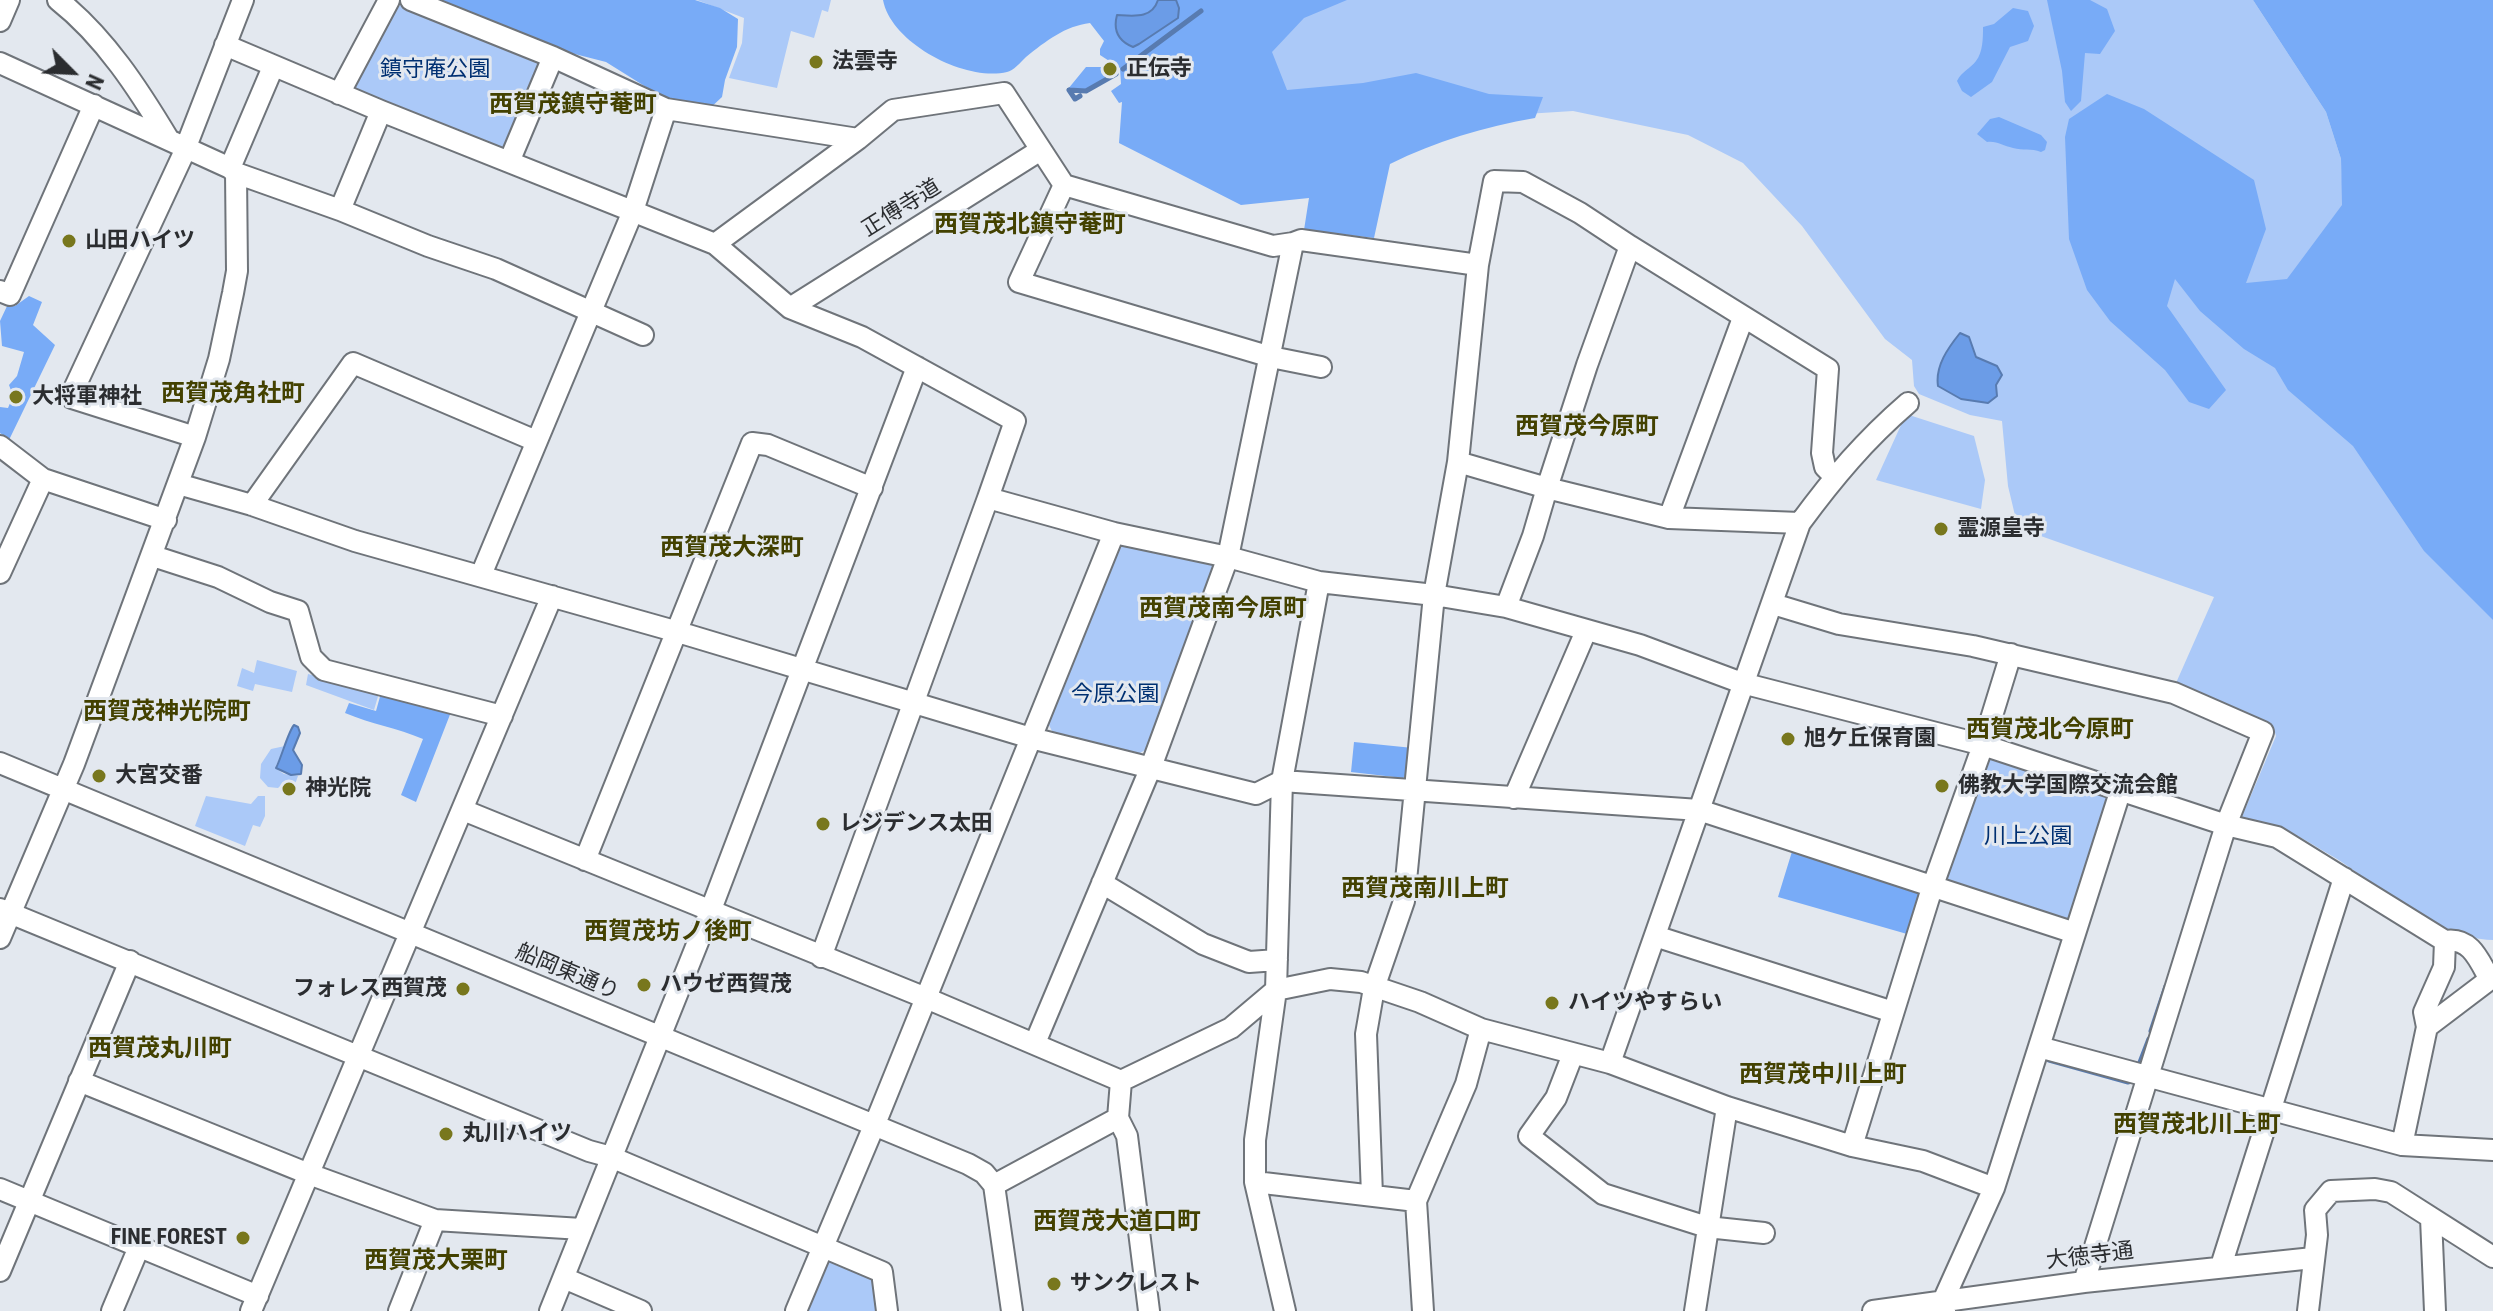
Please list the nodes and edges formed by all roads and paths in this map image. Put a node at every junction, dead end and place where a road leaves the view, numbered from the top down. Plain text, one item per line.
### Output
1 (9, 0) edge
2 (58, 0) edge
3 (243, 0) edge
4 (389, 0) edge
5 (411, 0) edge
6 (0, 21) edge
7 (225, 45) junction
8 (553, 57) junction
9 (0, 63) edge
10 (273, 67) junction
11 (339, 94) junction
12 (94, 105) junction
13 (666, 109) junction
14 (381, 111) junction
15 (858, 139) junction
16 (177, 144) junction
17 (1039, 151) junction
18 (509, 162) junction
19 (233, 170) junction
20 (1064, 185) junction
21 (340, 210) junction
22 (633, 211) junction
23 (1293, 243) junction
24 (715, 244) junction
25 (1630, 246) junction
26 (1478, 265) junction
27 (0, 291) edge
28 (790, 308) junction
29 (591, 312) junction
30 (1743, 318) junction
31 (643, 335) dead end
32 (1271, 357) junction
33 (917, 367) junction
34 (1321, 367) dead end
35 (1908, 403) dead end
36 (195, 437) junction
37 (536, 441) junction
38 (0, 446) edge
39 (1458, 462) junction
40 (1835, 477) junction
41 (43, 479) junction
42 (178, 484) junction
43 (872, 488) junction
44 (1547, 488) junction
45 (988, 498) junction
46 (252, 505) junction
47 (1669, 518) junction
48 (166, 520) junction
49 (1800, 523) junction
50 (1114, 533) junction
51 (153, 556) junction
52 (1228, 557) junction
53 (0, 573) edge
54 (481, 575) junction
55 (1319, 582) junction
56 (1434, 595) junction
57 (552, 596) junction
58 (1773, 604) junction
59 (1506, 607) junction
60 (1586, 631) junction
61 (678, 632) junction
62 (2011, 654) junction
63 (802, 668) junction
64 (1742, 683) junction
65 (915, 701) junction
66 (502, 716) junction
67 (1031, 738) junction
68 (1983, 745) junction
69 (0, 763) edge
70 (1151, 767) junction
71 (1282, 781) junction
72 (2121, 789) junction
73 (63, 790) junction
74 (1416, 791) junction
75 (1514, 798) junction
76 (463, 810) junction
77 (1699, 810) junction
78 (2226, 825) junction
79 (585, 860) junction
80 (2344, 878) junction
81 (1102, 883) junction
82 (1932, 888) junction
83 (5, 911) edge
84 (710, 912) junction
85 (2075, 933) junction
86 (411, 934) junction
87 (1655, 936) junction
88 (0, 938) edge
89 (2445, 941) junction
90 (821, 957) junction
91 (1277, 960) junction
92 (130, 961) junction
93 (2491, 978) edge
94 (1374, 988) junction
95 (1276, 990) junction
96 (926, 998) junction
97 (1893, 1012) junction
98 (2427, 1027) junction
99 (1481, 1029) junction
100 (659, 1037) junction
101 (1035, 1043) junction
102 (2039, 1047) junction
103 (1573, 1054) junction
104 (360, 1055) junction
105 (1610, 1063) junction
106 (2148, 1076) junction
107 (79, 1081) junction
108 (1121, 1081) junction
109 (1727, 1107) junction
110 (2271, 1110) junction
111 (1118, 1118) junction
112 (874, 1125) junction
113 (2402, 1145) junction
114 (1852, 1146) junction
115 (2493, 1150) edge
116 (611, 1157) junction
117 (309, 1174) junction
118 (1255, 1182) junction
119 (994, 1185) junction
120 (1994, 1188) junction
121 (0, 1189) edge
122 (1372, 1195) junction
123 (29, 1201) junction
124 (1416, 1201) junction
125 (2431, 1218) junction
126 (435, 1220) junction
127 (1707, 1227) junction
128 (582, 1229) junction
129 (1764, 1233) dead end
130 (139, 1247) junction
131 (822, 1248) junction
132 (2493, 1257) edge
133 (2313, 1258) junction
134 (2221, 1266) junction
135 (0, 1271) edge
136 (564, 1278) junction
137 (2084, 1282) junction
138 (254, 1304) edge
139 (1944, 1306) edge
140 (112, 1311) edge
141 (399, 1311) edge
142 (550, 1311) edge
143 (641, 1311) edge
144 (796, 1311) edge
145 (887, 1311) edge
146 (1012, 1311) edge
147 (1149, 1311) edge
148 (1285, 1311) edge
149 (1423, 1311) edge
150 (1695, 1311) edge
151 (1873, 1311) edge
152 (2308, 1311) edge
153 (2435, 1311) edge

1 - 6 street
2 - 16 street
3 - 7 street
4 - 11 street
5 - 8 street
7 - 10 street
7 - 16 street
8 - 13 street
8 - 18 street
9 - 12 street
10 - 11 street
10 - 19 street
11 - 14 street
12 - 16 street
12 - 27 street
13 - 15 street
13 - 22 street
14 - 18 street
14 - 21 street
15 - 17 street
15 - 24 street
16 - 19 street
16 - 36 street
17 - 20 street
17 - 28 street, 正傅寺道
18 - 22 street
19 - 21 street
19 - 36 street
20 - 23 street
20 - 32 street
21 - 29 street
22 - 24 street
22 - 29 street
23 - 26 street
23 - 32 street
24 - 28 street
25 - 26 street
25 - 30 street
25 - 44 street
26 - 39 street
28 - 33 street
29 - 31 street
29 - 37 street
30 - 40 street
30 - 47 street
32 - 34 street
32 - 52 street
33 - 43 street
33 - 45 street
35 - 40 street
36 - 42 street
37 - 46 street
37 - 54 street
38 - 41 street
39 - 44 street
39 - 56 street
40 - 49 street
41 - 48 street
41 - 53 street
42 - 46 street
42 - 48 street
43 - 61 street
43 - 63 street
44 - 47 street
44 - 59 street
45 - 50 street
45 - 65 street
46 - 54 street
47 - 49 street
48 - 51 street
49 - 58 street
50 - 52 street
50 - 67 street
51 - 66 street
51 - 73 street
52 - 55 street
52 - 70 street
54 - 57 street
55 - 56 street
55 - 71 street
56 - 59 street
56 - 74 street
57 - 61 street
57 - 66 street
58 - 62 street
58 - 64 street
59 - 60 street
60 - 64 street
60 - 75 street
61 - 63 street
61 - 79 street
62 - 68 street
62 - 78 street
63 - 65 street
63 - 84 street
64 - 68 street
64 - 77 street
65 - 67 street
65 - 90 street
66 - 76 street
67 - 70 street
67 - 96 street
68 - 72 street
68 - 82 street
69 - 73 street, 船岡東通り
70 - 71 street
70 - 81 street
71 - 74 street
71 - 91 street
72 - 78 street
72 - 85 street
73 - 83 street
73 - 86 street, 船岡東通り
74 - 75 street
74 - 94 street
75 - 77 street
76 - 79 street
76 - 86 street
77 - 82 street
77 - 87 street
78 - 80 street
78 - 106 street
79 - 84 street
80 - 89 street
80 - 110 street
81 - 91 street
81 - 101 street
82 - 85 street
82 - 97 street
83 - 88 street
83 - 92 street
84 - 90 street
84 - 100 street
85 - 102 street
86 - 100 street, 船岡東通り
86 - 104 street
87 - 97 street
87 - 105 street
89 - 93 street
89 - 98 street
90 - 96 street
91 - 95 street
92 - 104 street
92 - 107 street
93 - 98 street
94 - 95 street
94 - 99 street
94 - 122 street
95 - 108 street
95 - 118 street
96 - 101 street
96 - 112 street
97 - 114 street
98 - 113 street
99 - 103 street
99 - 124 street
100 - 112 street, 船岡東通り
100 - 116 street
101 - 108 street
102 - 106 street
102 - 120 street
103 - 105 street
103 - 127 street
104 - 116 street
104 - 117 street
105 - 109 street
106 - 110 street
106 - 137 street
107 - 117 street
107 - 123 street
108 - 111 street
109 - 114 street
109 - 127 street
110 - 113 street
110 - 134 street
111 - 119 street
111 - 147 street
112 - 119 street, 船岡東通り
112 - 131 street
113 - 115 street
114 - 120 street
116 - 128 street
116 - 131 street
117 - 126 street
117 - 138 street
118 - 122 street
118 - 148 street
119 - 146 street
120 - 139 street
121 - 123 street
122 - 124 street
123 - 130 street
123 - 135 street
124 - 149 street
125 - 132 street
125 - 133 street
125 - 153 street
126 - 128 street
126 - 141 street
127 - 129 street
127 - 150 street
128 - 136 street
130 - 138 street
130 - 140 street
131 - 144 street
131 - 145 street
133 - 134 street, 大徳寺通
133 - 152 street
134 - 137 street, 大徳寺通
136 - 142 street
136 - 143 street
137 - 139 street, 大徳寺通
139 - 151 street, 大徳寺通

